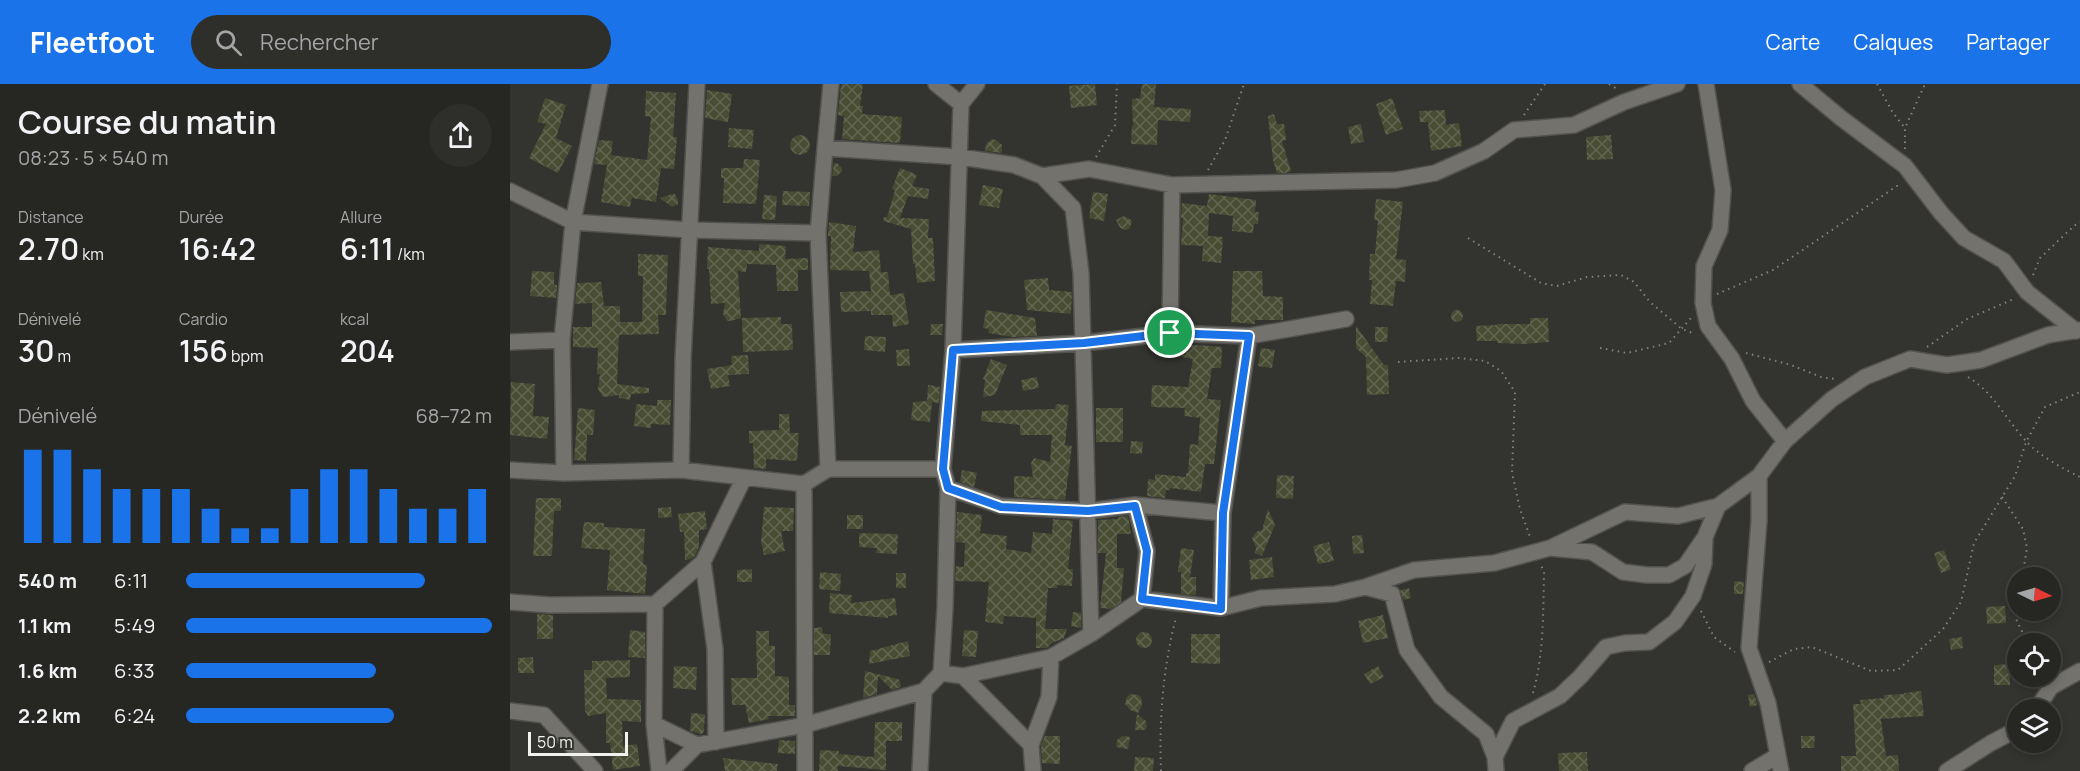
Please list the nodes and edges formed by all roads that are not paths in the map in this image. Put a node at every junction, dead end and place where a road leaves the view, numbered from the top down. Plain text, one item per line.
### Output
1 (697, 84) edge
2 (831, 84) edge
3 (936, 84) edge
4 (977, 84) edge
5 (1677, 84) edge
6 (1706, 84) edge
7 (1800, 84) edge
8 (597, 85) edge
9 (961, 104) junction
10 (825, 148) junction
11 (960, 157) junction
12 (1042, 176) junction
13 (1172, 185) junction
14 (510, 191) edge
15 (573, 222) junction
16 (690, 230) junction
17 (818, 233) junction
18 (1346, 319) dead end
19 (2078, 330) edge
20 (1170, 333) junction
21 (1249, 336) junction
22 (561, 340) junction
23 (510, 342) edge
24 (1084, 343) junction
25 (953, 350) junction
26 (1785, 441) junction
27 (828, 469) junction
28 (943, 469) junction
29 (510, 470) edge
30 (681, 470) junction
31 (564, 473) junction
32 (1759, 476) junction
33 (744, 478) junction
34 (804, 484) junction
35 (948, 488) junction
36 (1135, 506) junction
37 (1718, 506) junction
38 (1088, 511) junction
39 (1223, 513) junction
40 (1705, 537) junction
41 (1543, 550) junction
42 (703, 562) junction
43 (1365, 587) junction
44 (1142, 599) junction
45 (510, 602) edge
46 (656, 604) junction
47 (1221, 609) junction
48 (1091, 634) junction
49 (1051, 657) junction
50 (2080, 670) edge
51 (941, 673) junction
52 (963, 676) junction
53 (924, 691) junction
54 (2043, 699) edge
55 (510, 711) edge
56 (654, 724) junction
57 (805, 725) junction
58 (2007, 735) edge
59 (716, 742) junction
60 (697, 745) junction
61 (1031, 745) junction
62 (1777, 756) junction
63 (1495, 764) edge
64 (595, 771) edge
65 (658, 771) edge
66 (671, 771) edge
67 (805, 771) edge
68 (920, 771) edge
69 (1033, 771) edge
70 (1752, 771) edge
71 (1781, 771) edge
72 (1947, 771) edge

1 - 16 street
2 - 10 street
3 - 9 street
4 - 9 street
5 - 13 street
6 - 26 street
7 - 19 street
8 - 15 street
9 - 11 street
10 - 11 street
10 - 17 street
11 - 12 street
11 - 25 street
12 - 13 street
12 - 24 street
13 - 20 street
14 - 15 street
15 - 16 street
15 - 22 street
16 - 17 street
16 - 30 street
17 - 27 street
18 - 21 street
19 - 26 street
20 - 21 street
20 - 24 street
21 - 39 street
22 - 23 street
22 - 31 street
24 - 25 street
24 - 38 street
25 - 28 street
26 - 32 street
27 - 28 street
27 - 34 street
28 - 35 street
29 - 31 street
30 - 31 street
30 - 33 street
32 - 37 street
32 - 62 street
33 - 34 street
33 - 42 street
34 - 57 street
35 - 38 street
35 - 51 street
36 - 38 street
36 - 39 street
36 - 44 street
37 - 40 street
37 - 41 street
38 - 48 street
39 - 47 street
40 - 41 street
40 - 63 street
41 - 43 street
42 - 46 street
42 - 59 street
43 - 47 street
43 - 63 street
44 - 47 street
44 - 48 street
45 - 46 street
46 - 56 street
48 - 49 street
49 - 52 street
49 - 61 street
50 - 54 street
51 - 52 street
51 - 53 street
52 - 61 street
53 - 57 street
53 - 68 street
55 - 64 street
56 - 60 street
56 - 65 street
57 - 59 street
57 - 67 street
58 - 72 street
59 - 60 street
60 - 66 street
61 - 69 street
62 - 70 street
62 - 71 street

